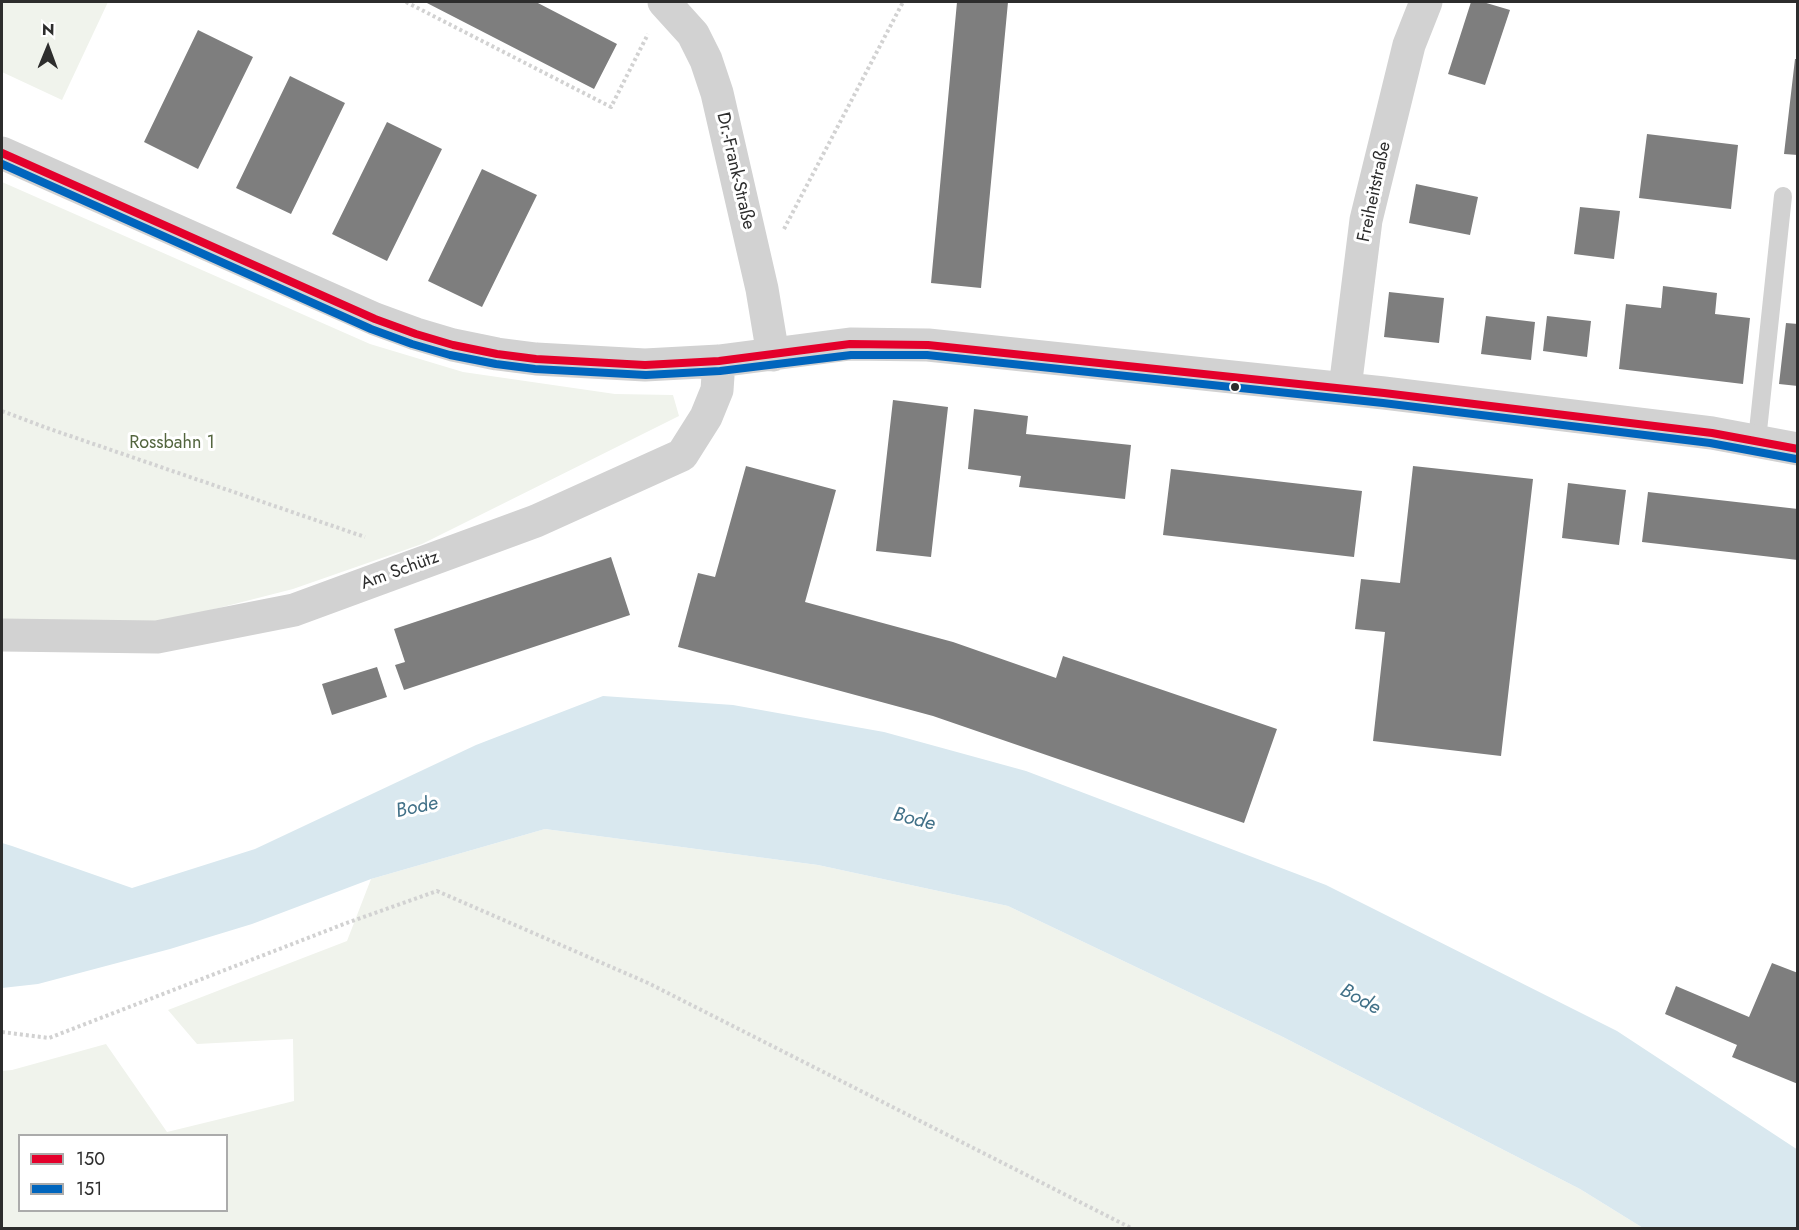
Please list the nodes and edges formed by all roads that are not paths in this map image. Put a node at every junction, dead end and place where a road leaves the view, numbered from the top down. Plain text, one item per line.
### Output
1 (664, 2) edge
2 (1426, 2) edge
3 (2, 153) edge
4 (1783, 196) dead end
5 (773, 355) junction
6 (719, 362) junction
7 (1345, 388) junction
8 (1757, 440) junction
9 (1797, 449) edge
10 (2, 636) edge

1 - 5 street, Dr.-Frank-Straße
2 - 7 street, Freiheitstraße
3 - 6 street
4 - 8 lane
5 - 6 street
5 - 7 street
6 - 10 street, Am Schütz
7 - 8 street
8 - 9 street

